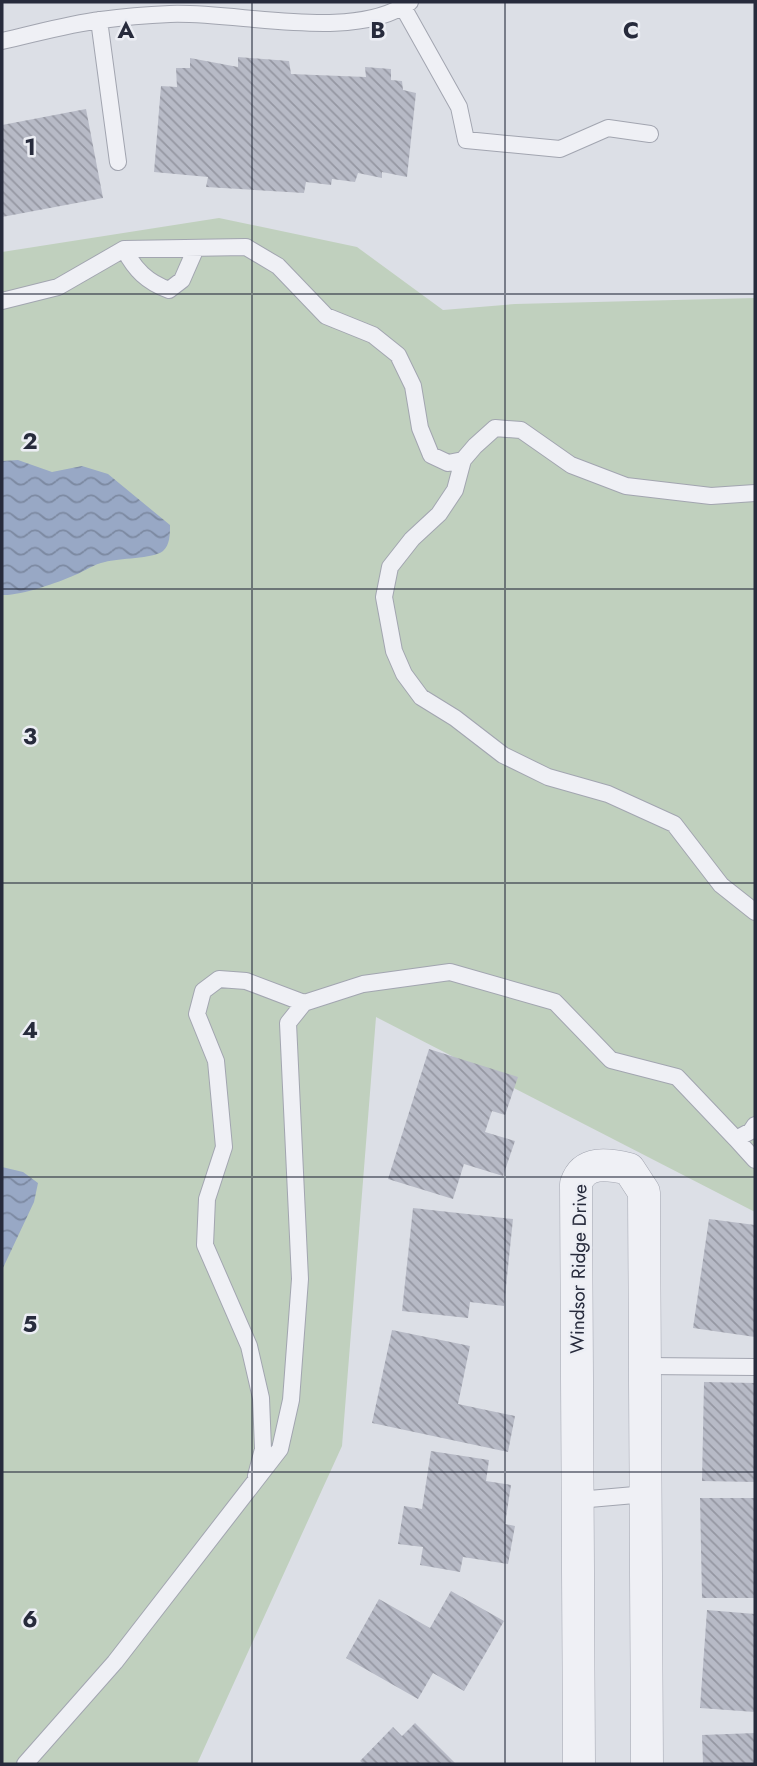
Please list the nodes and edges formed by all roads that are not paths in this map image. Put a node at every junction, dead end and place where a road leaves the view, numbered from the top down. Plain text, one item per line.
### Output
1 (407, 4) edge
2 (99, 20) junction
3 (2, 41) edge
4 (650, 134) dead end
5 (118, 162) dead end
6 (196, 248) junction
7 (124, 249) junction
8 (2, 301) edge
9 (463, 460) junction
10 (755, 493) edge
11 (755, 912) edge
12 (304, 1003) junction
13 (755, 1125) edge
14 (736, 1139) junction
15 (755, 1160) edge
16 (645, 1366) junction
17 (755, 1367) edge
18 (253, 1484) junction
19 (646, 1494) junction
20 (578, 1500) junction
21 (25, 1764) edge
22 (579, 1764) edge
23 (647, 1764) edge

1 - 2 lane
1 - 4 lane
2 - 3 lane
2 - 5 lane
6 - 7 lane
6 - 7 lane
6 - 9 lane
7 - 8 lane
9 - 10 lane
9 - 11 lane
12 - 14 lane
12 - 18 lane
12 - 18 lane
13 - 14 lane
14 - 15 lane
16 - 17 lane
16 - 19 street, Windsor Ridge Drive
16 - 20 street, Windsor Ridge Drive
18 - 21 lane
19 - 20 lane
19 - 23 street, Windsor Ridge Drive
20 - 22 street, Windsor Ridge Drive

